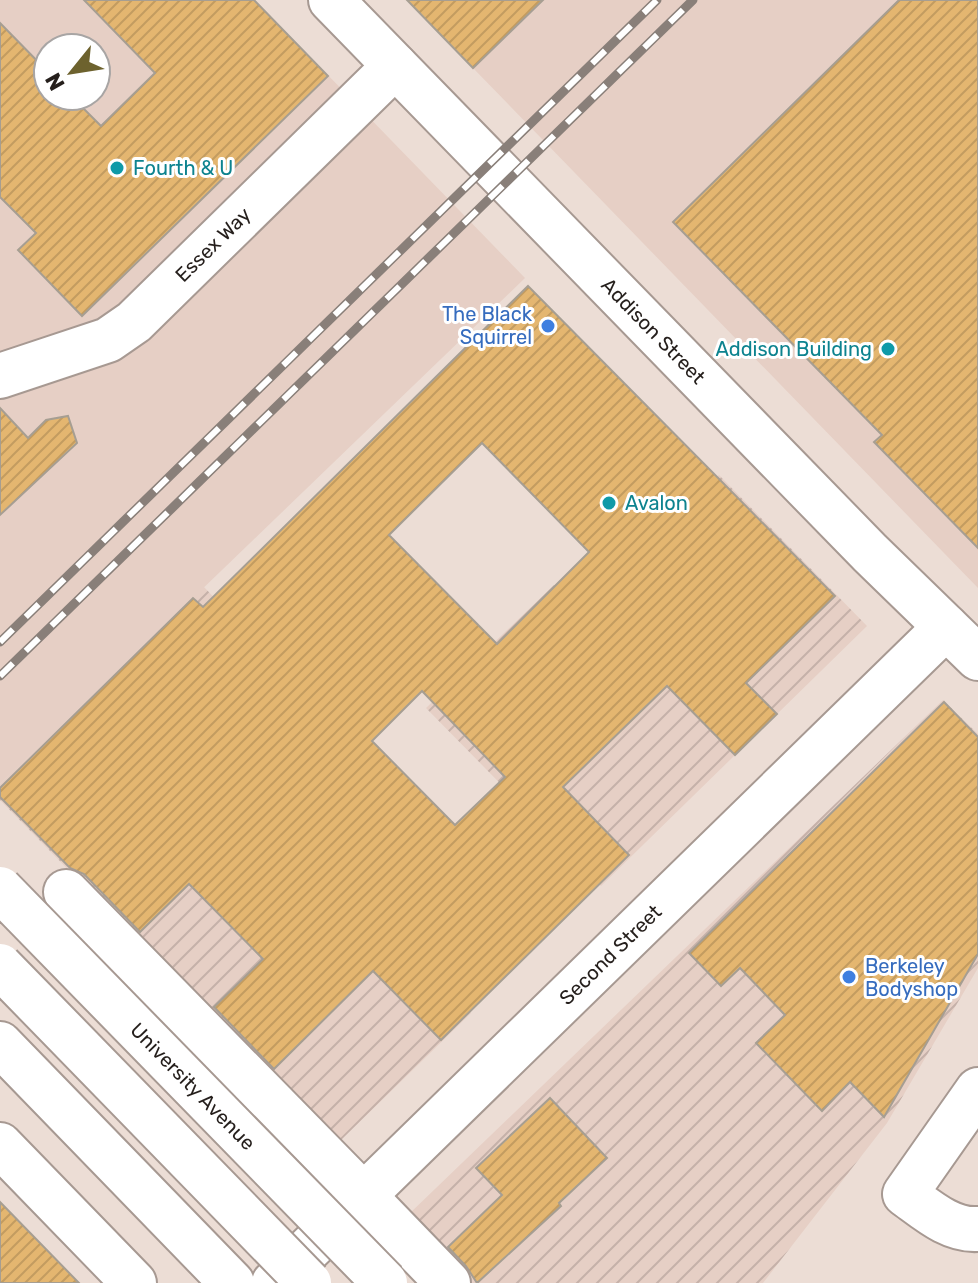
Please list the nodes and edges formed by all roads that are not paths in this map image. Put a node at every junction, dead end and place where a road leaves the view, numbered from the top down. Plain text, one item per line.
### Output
1 (331, 0) edge
2 (395, 66) junction
3 (0, 376) edge
4 (946, 627) junction
5 (978, 658) edge
6 (0, 889) edge
7 (66, 892) dead end
8 (0, 966) edge
9 (0, 1044) edge
10 (978, 1090) edge
11 (0, 1145) edge
12 (364, 1196) junction
13 (978, 1229) edge
14 (134, 1283) edge
15 (232, 1283) edge
16 (274, 1283) edge
17 (309, 1283) edge
18 (385, 1283) edge
19 (448, 1283) edge

1 - 2 main road, Addison Street
2 - 3 main road, Essex Way
2 - 4 main road, Addison Street
4 - 5 main road, Addison Street
4 - 12 main road, Second Street
6 - 18 main road, University Avenue, bridge
7 - 12 main road
8 - 17 main road, bridge
9 - 15 main road
10 - 13 main road
11 - 14 main road
12 - 16 main road, Second Street
12 - 19 main road

